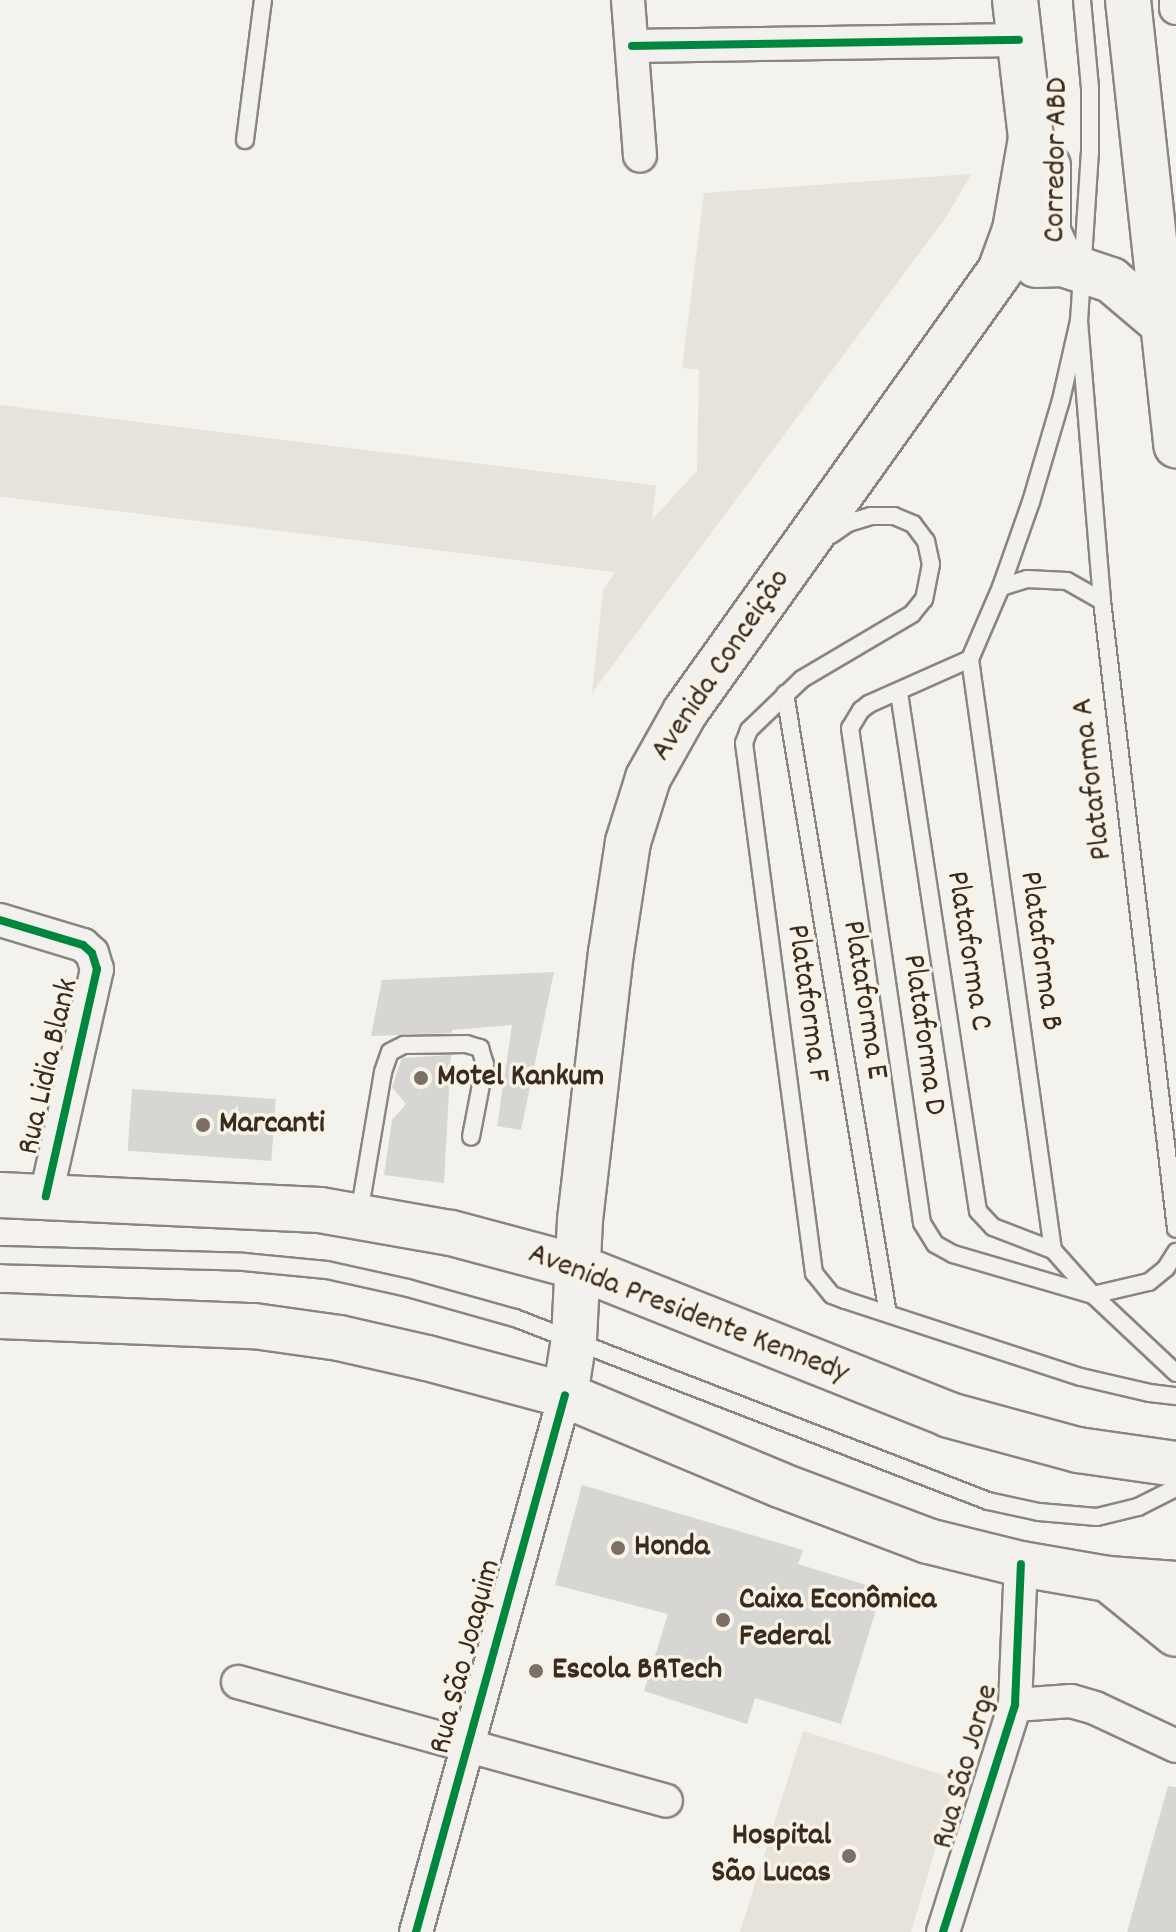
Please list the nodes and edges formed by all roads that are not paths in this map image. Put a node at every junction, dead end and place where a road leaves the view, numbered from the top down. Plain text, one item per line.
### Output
1 (263, 0) edge
2 (628, 0) edge
3 (1082, 0) edge
4 (1128, 0) edge
5 (1176, 0) edge
6 (1176, 8) edge
7 (1017, 20) edge
8 (632, 46) junction
9 (245, 140) dead end
10 (640, 156) dead end
11 (1176, 256) edge
12 (1074, 268) junction
13 (1000, 271) junction
14 (1162, 312) junction
15 (1079, 321) junction
16 (1176, 445) edge
17 (793, 561) junction
18 (1001, 587) junction
19 (1102, 601) junction
20 (970, 659) junction
21 (899, 693) junction
22 (785, 694) junction
23 (0, 920) edge
24 (471, 1137) dead end
25 (0, 1195) edge
26 (46, 1196) junction
27 (359, 1216) junction
28 (1176, 1229) edge
29 (1053, 1250) junction
30 (1176, 1252) edge
31 (0, 1255) edge
32 (578, 1267) junction
33 (1093, 1295) junction
34 (888, 1314) junction
35 (0, 1316) edge
36 (574, 1339) junction
37 (1176, 1373) edge
38 (565, 1395) junction
39 (1176, 1396) edge
40 (1176, 1464) edge
41 (1176, 1488) edge
42 (1021, 1564) junction
43 (1108, 1579) junction
44 (1176, 1584) edge
45 (1176, 1634) edge
46 (238, 1682) dead end
47 (1015, 1705) junction
48 (1176, 1746) edge
49 (467, 1748) junction
50 (666, 1801) dead end
51 (416, 1932) edge
52 (943, 1932) edge

1 - 9 lane
2 - 8 street
3 - 12 lane, Corredor ABD
4 - 14 main road
5 - 6 street
7 - 8 street
7 - 12 main road
7 - 13 main road, Avenida Conceição
8 - 10 street
11 - 14 street
12 - 13 main road
12 - 14 main road
12 - 15 lane, Corredor ABD
13 - 17 main road, Avenida Conceição
14 - 16 main road
15 - 18 lane
15 - 19 lane, Plataforma A
17 - 22 lane
17 - 32 main road, Avenida Conceição
18 - 19 lane
18 - 20 lane
19 - 28 lane, Plataforma A
20 - 21 lane
20 - 29 lane, Plataforma B
21 - 29 lane, Plataforma C
21 - 33 lane, Plataforma D
22 - 34 lane, Plataforma E
22 - 34 lane, Plataforma F
23 - 26 street, Rua Lidia Blank
24 - 27 lane
25 - 26 main road, Avenida Presidente Kennedy
26 - 27 main road, Avenida Presidente Kennedy
27 - 32 main road, Avenida Presidente Kennedy
29 - 33 lane
30 - 33 lane
31 - 36 lane
32 - 36 main road, Avenida Conceição
32 - 40 main road, Avenida Presidente Kennedy
33 - 37 lane
34 - 39 lane
35 - 38 main road
36 - 38 main road, Avenida Conceição
36 - 41 lane
38 - 42 main road
38 - 49 street, Rua São Joaquim
42 - 43 main road
42 - 47 street, Rua São Jorge
43 - 44 main road
43 - 45 main road
46 - 49 street
47 - 48 street, Rua São Jorge
47 - 52 street, Rua São Jorge
49 - 50 street
49 - 51 street, Rua São Joaquim

